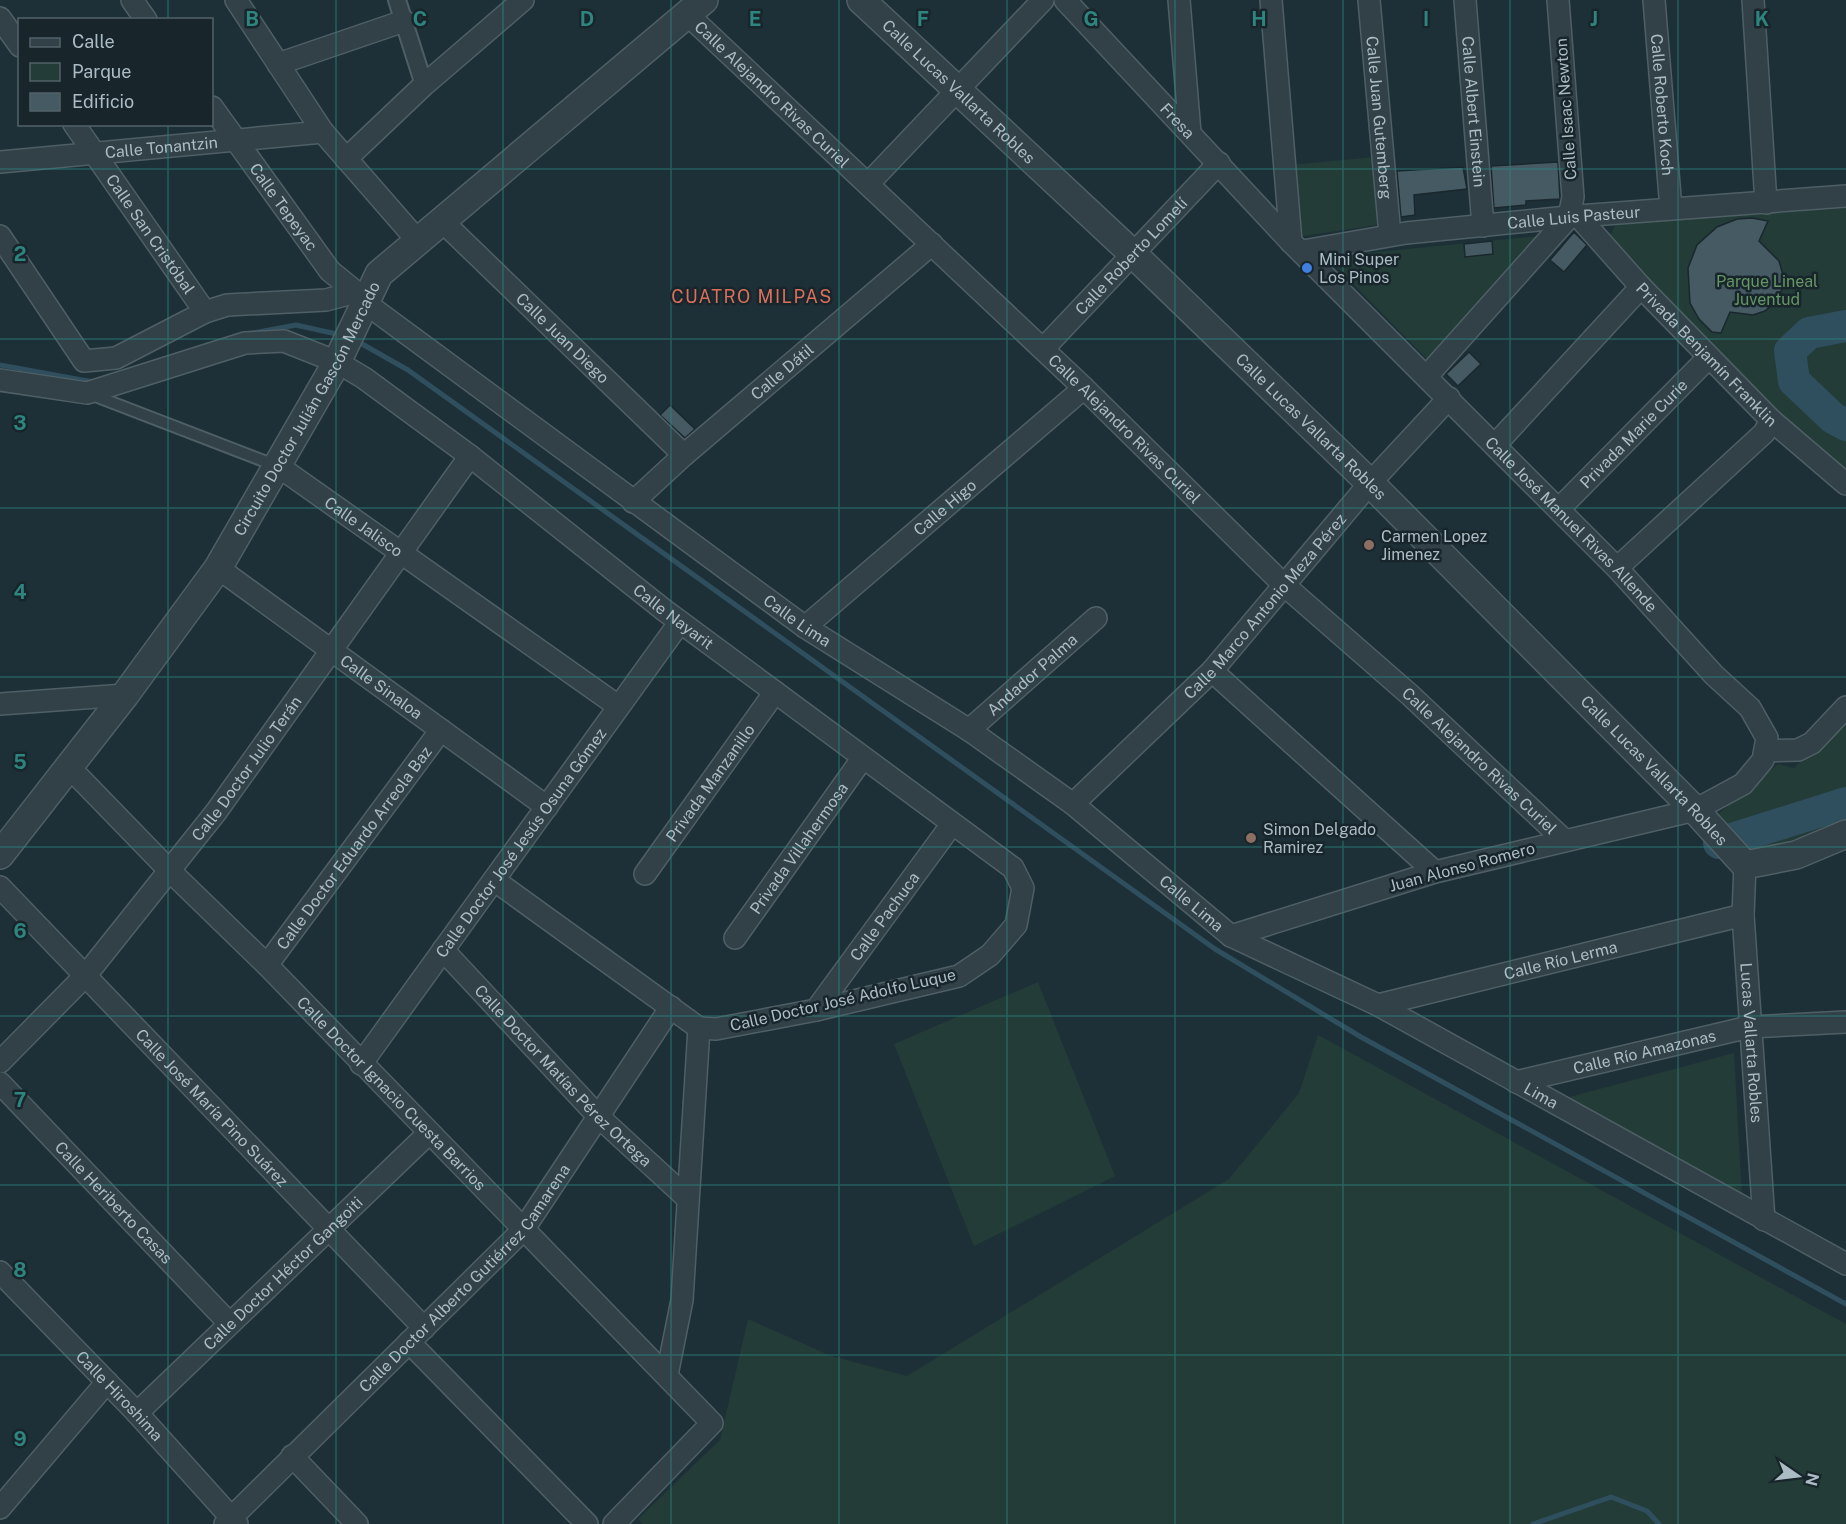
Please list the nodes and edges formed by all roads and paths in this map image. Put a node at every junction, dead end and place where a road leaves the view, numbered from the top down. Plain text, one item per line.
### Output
1 (132, 0) edge
2 (236, 0) edge
3 (397, 0) edge
4 (524, 0) edge
5 (861, 0) edge
6 (1043, 0) edge
7 (1065, 0) edge
8 (1179, 0) edge
9 (1271, 0) edge
10 (1370, 0) edge
11 (1465, 0) edge
12 (1558, 0) edge
13 (1654, 0) edge
14 (1753, 0) edge
15 (696, 7) edge
16 (0, 18) edge
17 (145, 18) edge
18 (404, 21) junction
19 (18, 43) edge
20 (278, 64) junction
21 (424, 85) junction
22 (957, 89) junction
23 (213, 107) edge
24 (75, 126) edge
25 (323, 132) junction
26 (1190, 133) junction
27 (237, 140) junction
28 (94, 153) junction
29 (346, 159) junction
30 (0, 162) edge
31 (1219, 163) junction
32 (868, 184) junction
33 (1846, 196) edge
34 (1766, 203) junction
35 (1671, 209) junction
36 (1574, 217) junction
37 (442, 221) junction
38 (1483, 225) junction
39 (1390, 235) junction
40 (0, 236) edge
41 (418, 241) junction
42 (932, 244) junction
43 (1297, 247) junction
44 (1132, 253) junction
45 (1641, 287) junction
46 (359, 305) junction
47 (205, 312) junction
48 (1043, 349) junction
49 (1709, 357) junction
50 (339, 358) junction
51 (1427, 376) junction
52 (0, 380) edge
53 (1084, 388) junction
54 (87, 393) junction
55 (1449, 398) junction
56 (1771, 420) junction
57 (1495, 445) junction
58 (684, 455) junction
59 (470, 456) junction
60 (278, 466) junction
61 (1370, 483) junction
62 (1846, 484) edge
63 (633, 502) junction
64 (1559, 509) junction
65 (403, 552) junction
66 (218, 568) junction
67 (1617, 568) junction
68 (1284, 585) junction
69 (1096, 618) dead end
70 (680, 622) junction
71 (805, 627) junction
72 (332, 652) junction
73 (1212, 671) junction
74 (775, 692) junction
75 (125, 695) junction
76 (0, 704) edge
77 (618, 706) junction
78 (1846, 707) edge
79 (441, 730) junction
80 (969, 730) junction
81 (1765, 750) junction
82 (862, 759) junction
83 (69, 766) junction
84 (1073, 804) junction
85 (547, 807) junction
86 (1695, 810) junction
87 (952, 824) junction
88 (1846, 834) edge
89 (1564, 840) junction
90 (0, 855) edge
91 (1745, 865) junction
92 (1013, 868) joint
93 (170, 871) junction
94 (1435, 872) junction
95 (645, 874) dead end
96 (494, 880) junction
97 (0, 886) edge
98 (1743, 915) junction
99 (1231, 936) junction
100 (735, 938) dead end
101 (443, 950) junction
102 (267, 965) junction
103 (86, 975) junction
104 (1378, 1005) junction
105 (671, 1007) junction
106 (816, 1010) junction
107 (1846, 1022) edge
108 (1749, 1027) junction
109 (699, 1028) junction
110 (0, 1062) edge
111 (361, 1064) junction
112 (1516, 1082) junction
113 (0, 1083) edge
114 (599, 1117) junction
115 (429, 1133) junction
116 (687, 1198) junction
117 (1764, 1220) junction
118 (328, 1227) junction
119 (523, 1230) junction
120 (1846, 1264) edge
121 (0, 1272) edge
122 (229, 1323) junction
123 (416, 1335) junction
124 (667, 1375) junction
125 (107, 1382) junction
126 (137, 1413) junction
127 (292, 1455) junction
128 (0, 1508) edge
129 (231, 1522) edge
130 (357, 1524) edge
131 (586, 1524) edge
132 (614, 1524) edge

1 - 17 street
2 - 20 street
3 - 18 street
4 - 21 street
5 - 22 street, Calle Lucas Vallarta Robles
6 - 22 street
7 - 26 street, Fresa
8 - 26 street
9 - 43 street
10 - 39 street, Calle Juan Gutemberg
11 - 38 street, Calle Albert Einstein
12 - 36 street, Calle Isaac Newton
13 - 35 street, Calle Roberto Koch
14 - 34 street
15 - 32 street, Calle Alejandro Rivas Curiel
15 - 37 street, Circuito Doctor Julián Gascón Mercado
16 - 19 street
18 - 20 street
18 - 21 street
20 - 25 street
21 - 29 street
22 - 32 street
22 - 44 street, Calle Lucas Vallarta Robles
23 - 27 street, Calle Tepeyac
24 - 28 street, Calle San Cristóbal
25 - 27 street, Calle Tonantzin
25 - 29 street
26 - 31 street, Fresa
27 - 28 street, Calle Tonantzin
27 - 46 street, Calle Tepeyac
28 - 30 street, Calle Tonantzin
28 - 47 street, Calle San Cristóbal
29 - 41 street
31 - 43 street, Fresa
31 - 44 street, Calle Roberto Lomelí
32 - 42 street, Calle Alejandro Rivas Curiel
33 - 34 street, Calle Luis Pasteur
34 - 35 street, Calle Luis Pasteur
35 - 36 street, Calle Luis Pasteur
36 - 38 street, Calle Luis Pasteur
36 - 45 street, Privada Benjamín Franklin
36 - 51 street
37 - 41 street, Circuito Doctor Julián Gascón Mercado
37 - 58 street, Calle Juan Diego
38 - 39 street, Calle Luis Pasteur
39 - 43 street, Calle Luis Pasteur
40 - 47 street, Circuito Doctor Julián Gascón Mercado
41 - 46 street, Circuito Doctor Julián Gascón Mercado
42 - 48 street, Calle Alejandro Rivas Curiel
42 - 58 street, Calle Dátil
43 - 51 street, Calle José Manuel Rivas Allende
44 - 48 street, Calle Roberto Lomelí
44 - 61 street, Calle Lucas Vallarta Robles
45 - 49 street, Privada Benjamín Franklin
45 - 57 street
46 - 47 street, Circuito Doctor Julián Gascón Mercado
46 - 50 street, Circuito Doctor Julián Gascón Mercado
46 - 63 street, Calle Lima
48 - 53 street, Calle Alejandro Rivas Curiel
49 - 56 street, Privada Benjamín Franklin
49 - 64 street, Privada Marie Curie
50 - 54 street, Calle Nayarit
50 - 59 street, Calle Nayarit
50 - 60 street, Circuito Doctor Julián Gascón Mercado
51 - 55 street, Calle José Manuel Rivas Allende
52 - 54 street
53 - 68 street, Calle Alejandro Rivas Curiel
53 - 71 street, Calle Higo
54 - 60 lane, Calle Jalisco
55 - 57 street, Calle José Manuel Rivas Allende
55 - 61 street, Calle Marco Antonio Meza Pérez
56 - 62 street, Privada Benjamín Franklin
56 - 67 street
57 - 64 street, Calle José Manuel Rivas Allende
58 - 63 street, Calle Dátil
59 - 65 street, Calle Doctor Julio Terán
59 - 70 street, Calle Nayarit
60 - 65 street, Calle Jalisco
60 - 66 street, Circuito Doctor Julián Gascón Mercado
61 - 68 street, Calle Marco Antonio Meza Pérez
61 - 86 street, Calle Lucas Vallarta Robles
63 - 71 street, Calle Lima
64 - 67 street, Calle José Manuel Rivas Allende
65 - 72 street, Calle Doctor Julio Terán
65 - 77 street, Calle Jalisco
66 - 72 street, Calle Sinaloa
66 - 75 street, Circuito Doctor Julián Gascón Mercado
67 - 81 street, Calle José Manuel Rivas Allende
68 - 73 street, Calle Marco Antonio Meza Pérez
68 - 89 street, Calle Alejandro Rivas Curiel
69 - 80 street, Andador Palma
70 - 74 street, Calle Nayarit
70 - 77 street, Calle Doctor José Jesús Osuna Gómez
71 - 80 street, Calle Lima
72 - 79 street, Calle Sinaloa
72 - 93 street, Calle Doctor Julio Terán
73 - 84 street, Calle Marco Antonio Meza Pérez
73 - 94 street
74 - 82 street, Calle Nayarit
74 - 95 street, Privada Manzanillo
75 - 76 street
75 - 83 street, Circuito Doctor Julián Gascón Mercado
77 - 85 street, Calle Doctor José Jesús Osuna Gómez
78 - 81 street
79 - 85 street, Calle Sinaloa
79 - 102 street, Calle Doctor Eduardo Arreola Baz
80 - 84 street, Calle Lima
81 - 86 street
82 - 87 street, Calle Nayarit
82 - 100 street, Privada Villahermosa
83 - 90 street, Circuito Doctor Julián Gascón Mercado
83 - 93 street, Calle Doctor Ignacio Cuesta Barrios
84 - 99 street, Calle Lima
85 - 96 street, Calle Doctor José Jesús Osuna Gómez
86 - 89 street, Juan Alonso Romero
86 - 91 street, Calle Lucas Vallarta Robles
87 - 92 street, Calle Nayarit
87 - 106 street, Calle Pachuca
88 - 91 street
89 - 94 street, Juan Alonso Romero
91 - 98 street, Lucas Vallarta Robles
92 - 106 street, Calle Doctor José Adolfo Luque
93 - 102 street, Calle Doctor Ignacio Cuesta Barrios
93 - 103 street, Calle Doctor Julio Terán
94 - 99 street, Juan Alonso Romero
96 - 101 street, Calle Doctor José Jesús Osuna Gómez
96 - 105 street
97 - 103 street, Calle José María Pino Suárez
98 - 104 street, Calle Río Lerma
98 - 108 street, Lucas Vallarta Robles
99 - 104 street, Lima
101 - 111 street, Calle Doctor José Jesús Osuna Gómez
101 - 114 street, Calle Doctor Matías Pérez Ortega
102 - 111 street, Calle Doctor Ignacio Cuesta Barrios
103 - 110 street, Calle Doctor Julio Terán
103 - 118 street, Calle José María Pino Suárez
104 - 112 street, Lima
105 - 109 street
105 - 114 street, Calle Doctor Alberto Gutiérrez Camarena
106 - 109 street, Calle Doctor José Adolfo Luque
107 - 108 street, Calle Río Amazonas
108 - 112 street, Calle Río Amazonas
108 - 117 street, Lucas Vallarta Robles
109 - 116 street
111 - 115 street, Calle Doctor Ignacio Cuesta Barrios
112 - 117 street, Lima
113 - 122 street, Calle Heriberto Casas
114 - 116 street, Calle Doctor Matías Pérez Ortega
114 - 119 street, Calle Doctor Alberto Gutiérrez Camarena
115 - 118 street, Calle Doctor Héctor Gangoiti
115 - 119 street, Calle Doctor Ignacio Cuesta Barrios
116 - 124 street
117 - 120 street, Lima
118 - 122 street, Calle Doctor Héctor Gangoiti
118 - 123 street, Calle José María Pino Suárez
119 - 123 street, Calle Doctor Alberto Gutiérrez Camarena
119 - 124 street, Calle Doctor Ignacio Cuesta Barrios
121 - 125 street, Calle Hiroshima
122 - 126 street, Calle Doctor Héctor Gangoiti
123 - 127 street, Calle Doctor Alberto Gutiérrez Camarena
123 - 131 street, Calle José María Pino Suárez
124 - 132 street, Calle Doctor Ignacio Cuesta Barrios
125 - 126 street, Calle Hiroshima
125 - 128 street
126 - 129 street, Calle Hiroshima
127 - 129 street, Calle Doctor Alberto Gutiérrez Camarena
127 - 130 street

